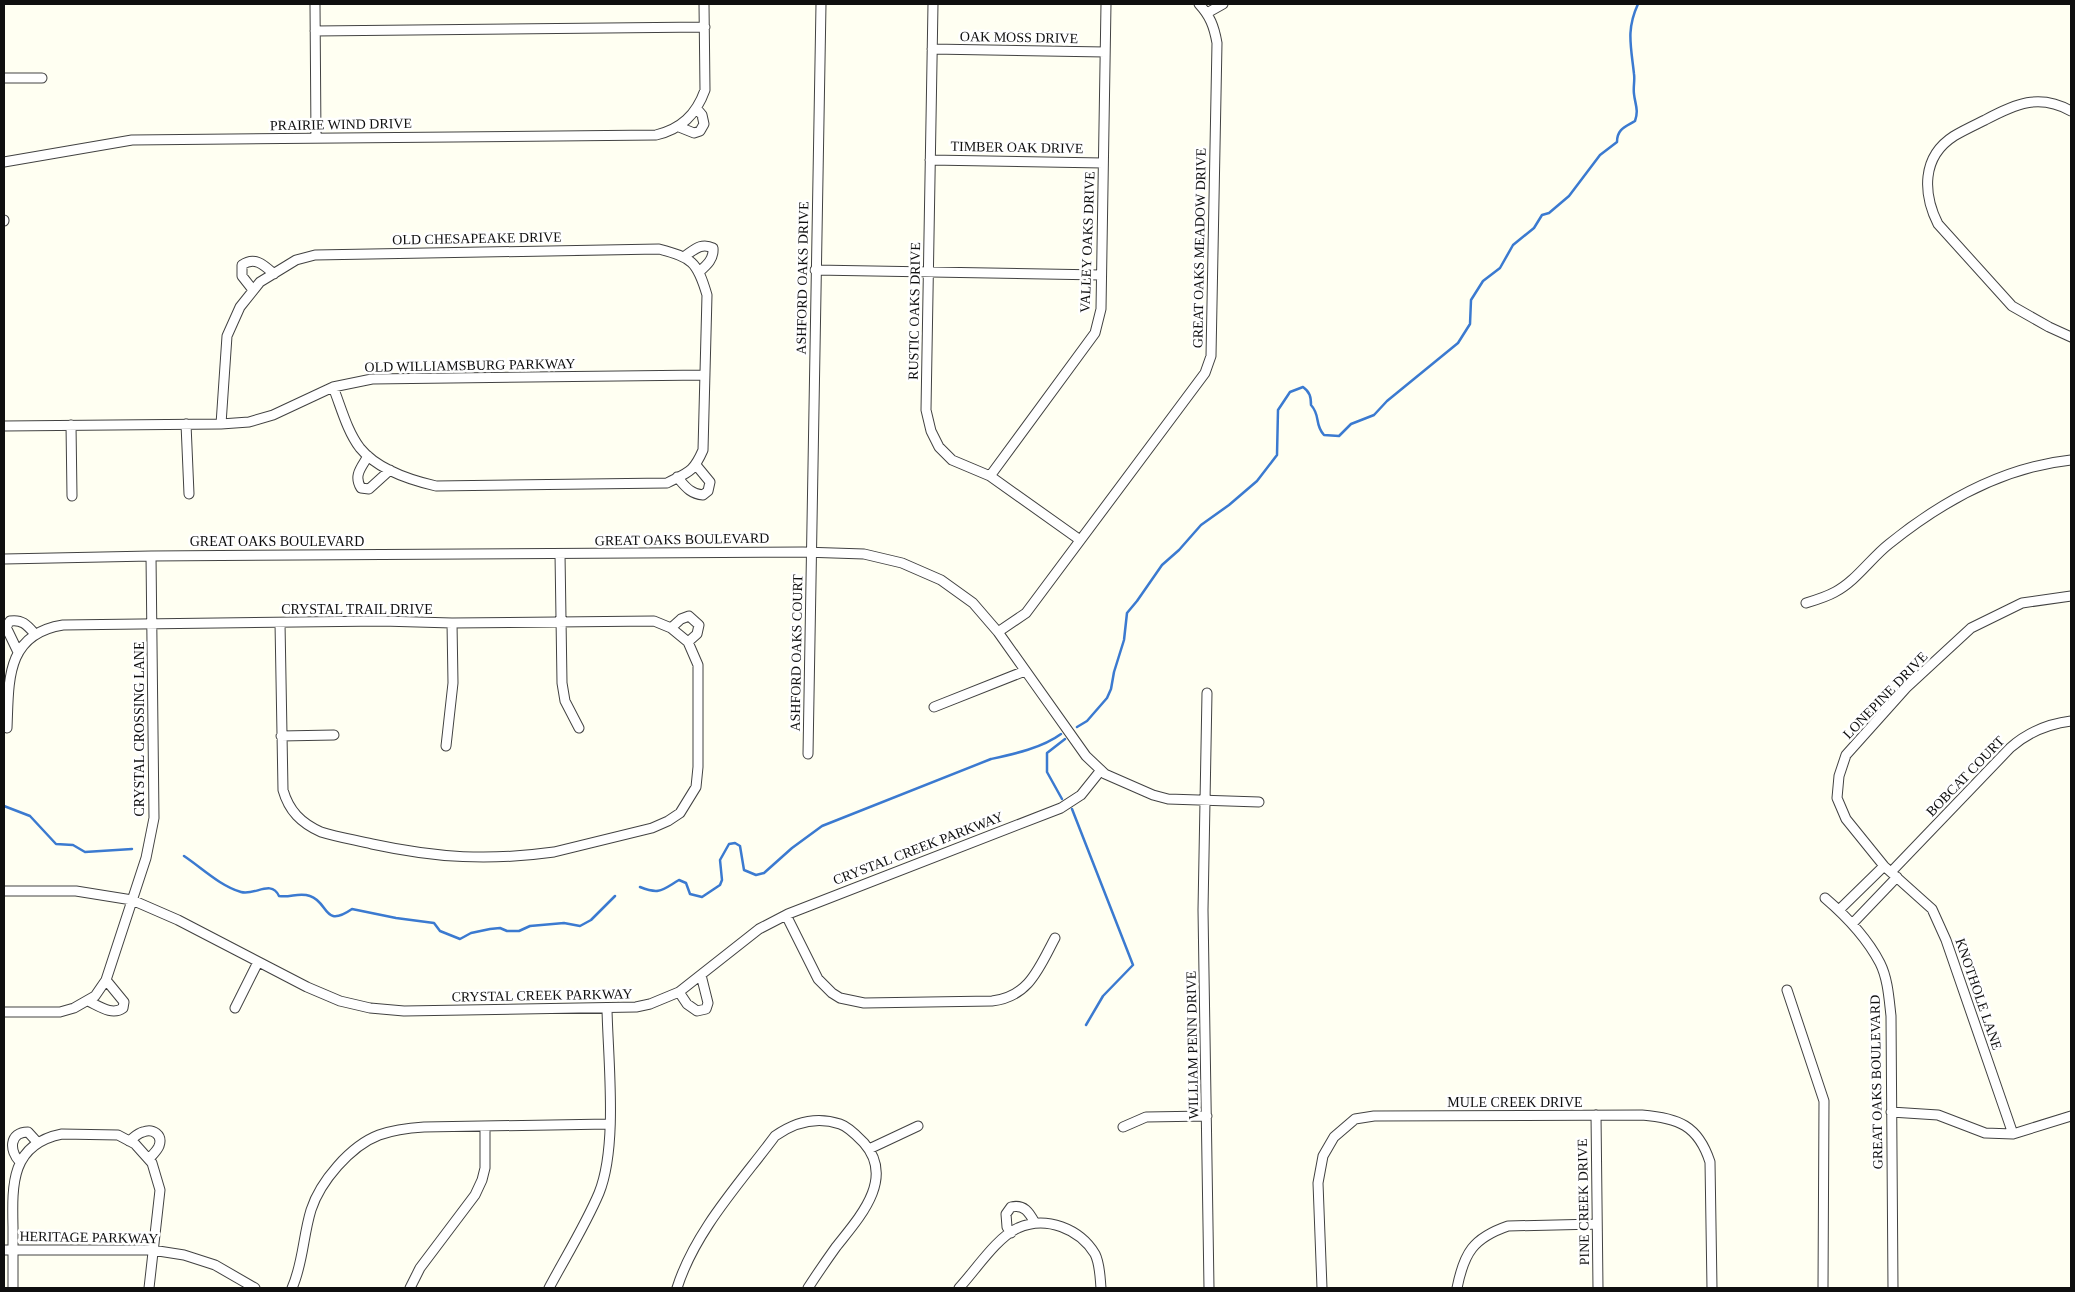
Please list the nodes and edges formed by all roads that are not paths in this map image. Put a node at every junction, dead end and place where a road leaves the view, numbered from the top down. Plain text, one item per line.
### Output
1 (315, 4) edge
2 (704, 4) edge
3 (821, 4) edge
4 (933, 4) edge
5 (1106, 4) edge
6 (1199, 4) edge
7 (1222, 4) edge
8 (1207, 13) junction
9 (705, 26) junction
10 (315, 31) junction
11 (932, 49) junction
12 (1105, 52) junction
13 (4, 78) edge
14 (42, 78) dead end
15 (697, 109) junction
16 (2071, 111) edge
17 (679, 127) junction
18 (316, 138) junction
19 (930, 160) junction
20 (4, 162) edge
21 (1103, 162) junction
22 (685, 256) junction
23 (815, 270) junction
24 (699, 272) junction
25 (928, 272) junction
26 (274, 274) junction
27 (1101, 275) junction
28 (254, 290) junction
29 (2071, 337) edge
30 (705, 375) junction
31 (333, 387) junction
32 (186, 424) junction
33 (221, 424) junction
34 (71, 425) junction
35 (4, 426) edge
36 (368, 456) junction
37 (2071, 460) edge
38 (696, 465) junction
39 (390, 470) junction
40 (990, 476) junction
41 (677, 477) junction
42 (189, 494) dead end
43 (72, 496) dead end
44 (1080, 540) junction
45 (812, 552) junction
46 (560, 554) junction
47 (151, 556) junction
48 (4, 559) edge
49 (2071, 596) edge
50 (1806, 603) dead end
51 (561, 621) junction
52 (280, 623) junction
53 (452, 623) junction
54 (152, 625) junction
55 (671, 628) junction
56 (998, 632) junction
57 (35, 634) junction
58 (688, 642) junction
59 (18, 652) junction
60 (1025, 671) junction
61 (1207, 693) dead end
62 (934, 707) dead end
63 (2071, 721) edge
64 (8, 728) dead end
65 (579, 728) dead end
66 (334, 735) dead end
67 (281, 736) junction
68 (446, 746) dead end
69 (808, 754) dead end
70 (1101, 770) junction
71 (1205, 802) junction
72 (1258, 802) dead end
73 (1891, 872) junction
74 (4, 891) edge
75 (1825, 898) dead end
76 (132, 900) junction
77 (1839, 910) junction
78 (786, 915) junction
79 (1852, 924) junction
80 (1055, 938) dead end
81 (258, 962) junction
82 (701, 975) junction
83 (106, 980) junction
84 (1787, 990) dead end
85 (680, 992) junction
86 (88, 1001) junction
87 (235, 1008) dead end
88 (607, 1009) junction
89 (4, 1012) edge
90 (1892, 1112) junction
91 (1596, 1115) junction
92 (1206, 1116) junction
93 (2071, 1116) edge
94 (610, 1124) junction
95 (485, 1126) junction
96 (918, 1126) dead end
97 (1123, 1127) dead end
98 (2012, 1134) junction
99 (130, 1141) junction
100 (38, 1143) junction
101 (869, 1149) junction
102 (149, 1159) junction
103 (20, 1162) junction
104 (1035, 1223) junction
105 (1597, 1224) junction
106 (1011, 1233) junction
107 (8, 1250) edge
108 (152, 1250) junction
109 (13, 1288) edge
110 (149, 1288) edge
111 (255, 1288) edge
112 (292, 1288) edge
113 (410, 1288) edge
114 (549, 1288) edge
115 (677, 1288) edge
116 (808, 1288) edge
117 (960, 1288) edge
118 (1100, 1288) edge
119 (1209, 1288) edge
120 (1322, 1288) edge
121 (1457, 1288) edge
122 (1598, 1288) edge
123 (1712, 1288) edge
124 (1823, 1288) edge
125 (1893, 1288) edge

1 - 10 street
2 - 9 street, PRAIRIE WIND DRIVE
3 - 23 street, ASHFORD OAKS DRIVE
4 - 11 street, RUSTIC OAKS DRIVE
5 - 12 street, VALLEY OAKS DRIVE
6 - 8 street, GREAT OAKS MEADOW DRIVE
7 - 8 street
8 - 44 street, GREAT OAKS MEADOW DRIVE
9 - 10 street
9 - 15 street, PRAIRIE WIND DRIVE
10 - 18 street
11 - 12 street, OAK MOSS DRIVE
11 - 19 street, RUSTIC OAKS DRIVE
12 - 21 street, VALLEY OAKS DRIVE
13 - 14 street
15 - 17 street, PRAIRIE WIND DRIVE
15 - 17 street, PRAIRIE WIND DRIVE
16 - 29 street
17 - 18 street, PRAIRIE WIND DRIVE
18 - 20 street, PRAIRIE WIND DRIVE
19 - 21 street, TIMBER OAK DRIVE
19 - 25 street, RUSTIC OAKS DRIVE
21 - 27 street, VALLEY OAKS DRIVE
22 - 24 street
22 - 24 street
22 - 26 street, OLD CHESAPEAKE DRIVE
23 - 25 street
23 - 45 street, ASHFORD OAKS DRIVE
24 - 30 street
25 - 27 street
25 - 40 street, RUSTIC OAKS DRIVE
26 - 28 street, OLD CHESAPEAKE DRIVE
26 - 28 street
27 - 40 street, VALLEY OAKS DRIVE
28 - 33 street, OLD CHESAPEAKE DRIVE
30 - 31 street, OLD WILLIAMSBURG PARKWAY
30 - 38 street
31 - 33 street, OLD WILLIAMSBURG PARKWAY
31 - 36 street
32 - 33 street, OLD WILLIAMSBURG PARKWAY
32 - 34 street, OLD WILLIAMSBURG PARKWAY
32 - 42 street
34 - 35 street, OLD WILLIAMSBURG PARKWAY
34 - 43 street
36 - 39 street
36 - 39 street
37 - 50 street
38 - 41 street
38 - 41 street
39 - 41 street
40 - 44 street, RUSTIC OAKS DRIVE
44 - 56 street, GREAT OAKS MEADOW DRIVE
45 - 46 street, GREAT OAKS BOULEVARD
45 - 56 street, GREAT OAKS BOULEVARD
45 - 69 street, ASHFORD OAKS COURT
46 - 47 street, GREAT OAKS BOULEVARD
46 - 51 street
47 - 48 street, GREAT OAKS BOULEVARD
47 - 54 street, CRYSTAL CROSSING LANE
49 - 73 street, LONEPINE DRIVE
51 - 53 street, CRYSTAL TRAIL DRIVE
51 - 55 street, CRYSTAL TRAIL DRIVE
51 - 65 street
52 - 53 street, CRYSTAL TRAIL DRIVE
52 - 54 street, CRYSTAL TRAIL DRIVE
52 - 67 street
53 - 68 street
54 - 57 street, CRYSTAL TRAIL DRIVE
54 - 76 street, CRYSTAL CROSSING LANE
55 - 58 street
55 - 58 street
56 - 60 street, GREAT OAKS BOULEVARD
57 - 59 street
57 - 59 street
58 - 67 street
59 - 64 street
60 - 62 street
60 - 70 street, GREAT OAKS BOULEVARD
61 - 71 street, WILLIAM PENN DRIVE
63 - 73 street, BOBCAT COURT
66 - 67 street
70 - 71 street, GREAT OAKS BOULEVARD
70 - 78 street, CRYSTAL CREEK PARKWAY
71 - 72 street, GREAT OAKS BOULEVARD
71 - 92 street, WILLIAM PENN DRIVE
73 - 77 street, BOBCAT COURT
73 - 79 street, BOBCAT COURT
73 - 98 street, KNOTHOLE LANE
74 - 76 street, CRYSTAL CREEK PARKWAY
75 - 77 street, GREAT OAKS BOULEVARD
76 - 81 street, CRYSTAL CREEK PARKWAY
76 - 83 street, CRYSTAL CROSSING LANE
77 - 79 street, GREAT OAKS BOULEVARD
78 - 80 street
78 - 82 street, CRYSTAL CREEK PARKWAY
79 - 90 street, GREAT OAKS BOULEVARD
81 - 87 street
81 - 88 street, CRYSTAL CREEK PARKWAY
82 - 85 street, CRYSTAL CREEK PARKWAY
82 - 85 street
83 - 86 street
83 - 86 street
84 - 124 street
85 - 88 street, CRYSTAL CREEK PARKWAY
86 - 89 street
88 - 94 street
90 - 98 street
90 - 125 street, GREAT OAKS BOULEVARD
91 - 105 street, PINE CREEK DRIVE
91 - 120 street, MULE CREEK DRIVE
91 - 123 street, MULE CREEK DRIVE
92 - 97 street
92 - 119 street, WILLIAM PENN DRIVE
93 - 98 street
94 - 95 street
94 - 114 street
95 - 112 street
95 - 113 street
96 - 101 street
99 - 100 street
99 - 102 street
99 - 102 street
100 - 103 street
100 - 103 street
101 - 115 street
101 - 116 street
102 - 108 street
103 - 107 street
104 - 106 street
104 - 106 street
104 - 118 street
105 - 121 street
105 - 122 street, PINE CREEK DRIVE
106 - 117 street
107 - 108 street, HERITAGE PARKWAY
107 - 109 street
108 - 110 street
108 - 111 street, HERITAGE PARKWAY

